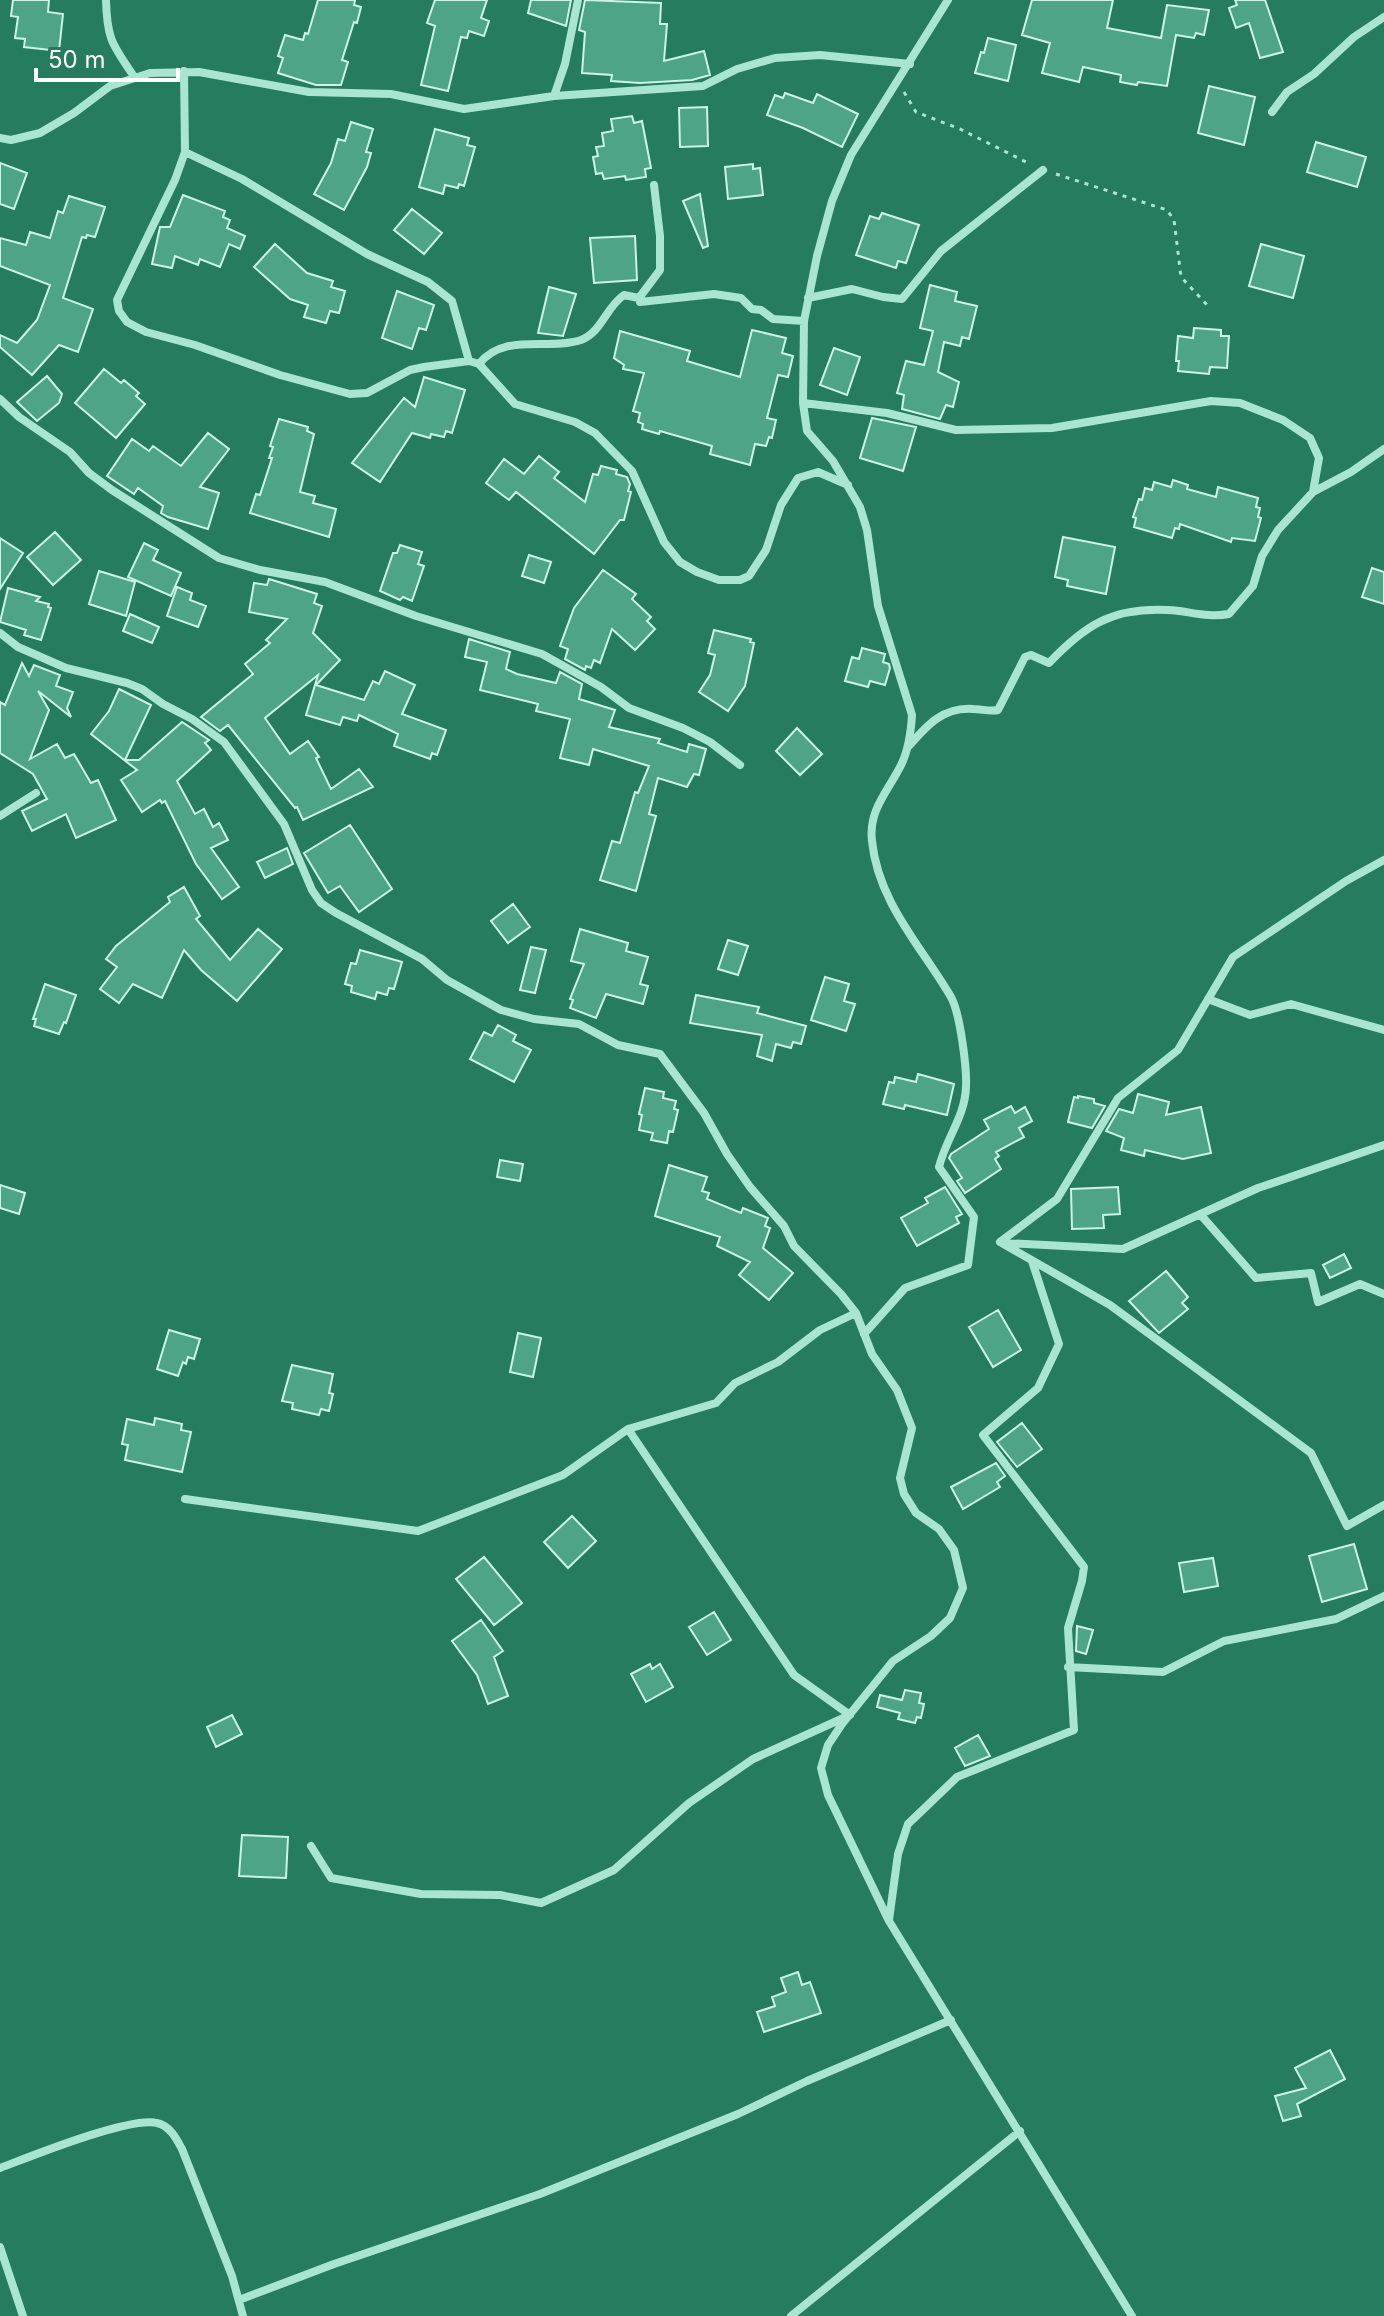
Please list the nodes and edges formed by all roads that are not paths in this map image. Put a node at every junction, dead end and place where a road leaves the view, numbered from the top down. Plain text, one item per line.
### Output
1 (106, 0) edge
2 (578, 0) edge
3 (948, 0) edge
4 (1384, 17) edge
5 (910, 64) junction
6 (184, 71) junction
7 (135, 78) junction
8 (554, 96) junction
9 (1272, 112) dead end
10 (0, 138) edge
11 (185, 152) junction
12 (1043, 170) road end
13 (654, 185) dead end
14 (639, 298) junction
15 (808, 298) junction
16 (804, 321) junction
17 (469, 361) junction
18 (479, 364) junction
19 (0, 399) edge
20 (803, 403) junction
21 (1384, 449) edge
22 (849, 486) junction
23 (1313, 492) junction
24 (0, 633) edge
25 (907, 748) junction
26 (740, 765) dead end
27 (36, 793) dead end
28 (0, 816) edge
29 (1384, 860) edge
30 (1208, 999) junction
31 (1384, 1030) edge
32 (1384, 1145) edge
33 (1200, 1214) junction
34 (1000, 1242) junction
35 (1032, 1261) junction
36 (1384, 1294) edge
37 (856, 1313) junction
38 (864, 1334) junction
39 (628, 1429) junction
40 (185, 1499) dead end
41 (1384, 1505) edge
42 (1384, 1596) edge
43 (1068, 1667) junction
44 (850, 1715) junction
45 (311, 1846) dead end
46 (889, 1921) junction
47 (951, 2020) junction
48 (1020, 2131) junction
49 (0, 2168) edge
50 (0, 2247) edge
51 (239, 2300) junction
52 (1130, 2315) edge
53 (23, 2316) edge
54 (243, 2316) edge
55 (791, 2316) edge

1 - 7 street
2 - 8 street
3 - 5 street
4 - 9 street
5 - 8 street
5 - 15 street
6 - 7 street
6 - 8 street
6 - 11 street
7 - 10 street
11 - 17 street
11 - 17 street
12 - 15 street
13 - 14 street
14 - 16 street
14 - 18 street
15 - 16 street
16 - 20 street
17 - 18 street
18 - 22 street
19 - 26 street
20 - 22 street
20 - 23 street
21 - 23 street
22 - 25 street
23 - 25 street
24 - 37 street
25 - 38 street
27 - 28 street
29 - 30 street
30 - 31 street
30 - 34 street
32 - 33 street
33 - 34 street
33 - 36 street
34 - 35 street
35 - 41 street
35 - 43 street
37 - 38 street
37 - 39 street
38 - 44 street
39 - 40 street
39 - 44 street
42 - 43 street
43 - 46 street
44 - 45 street
44 - 46 street
46 - 47 street
47 - 48 street
47 - 51 street
48 - 52 street
48 - 55 street
49 - 51 street
50 - 53 street
51 - 54 street

